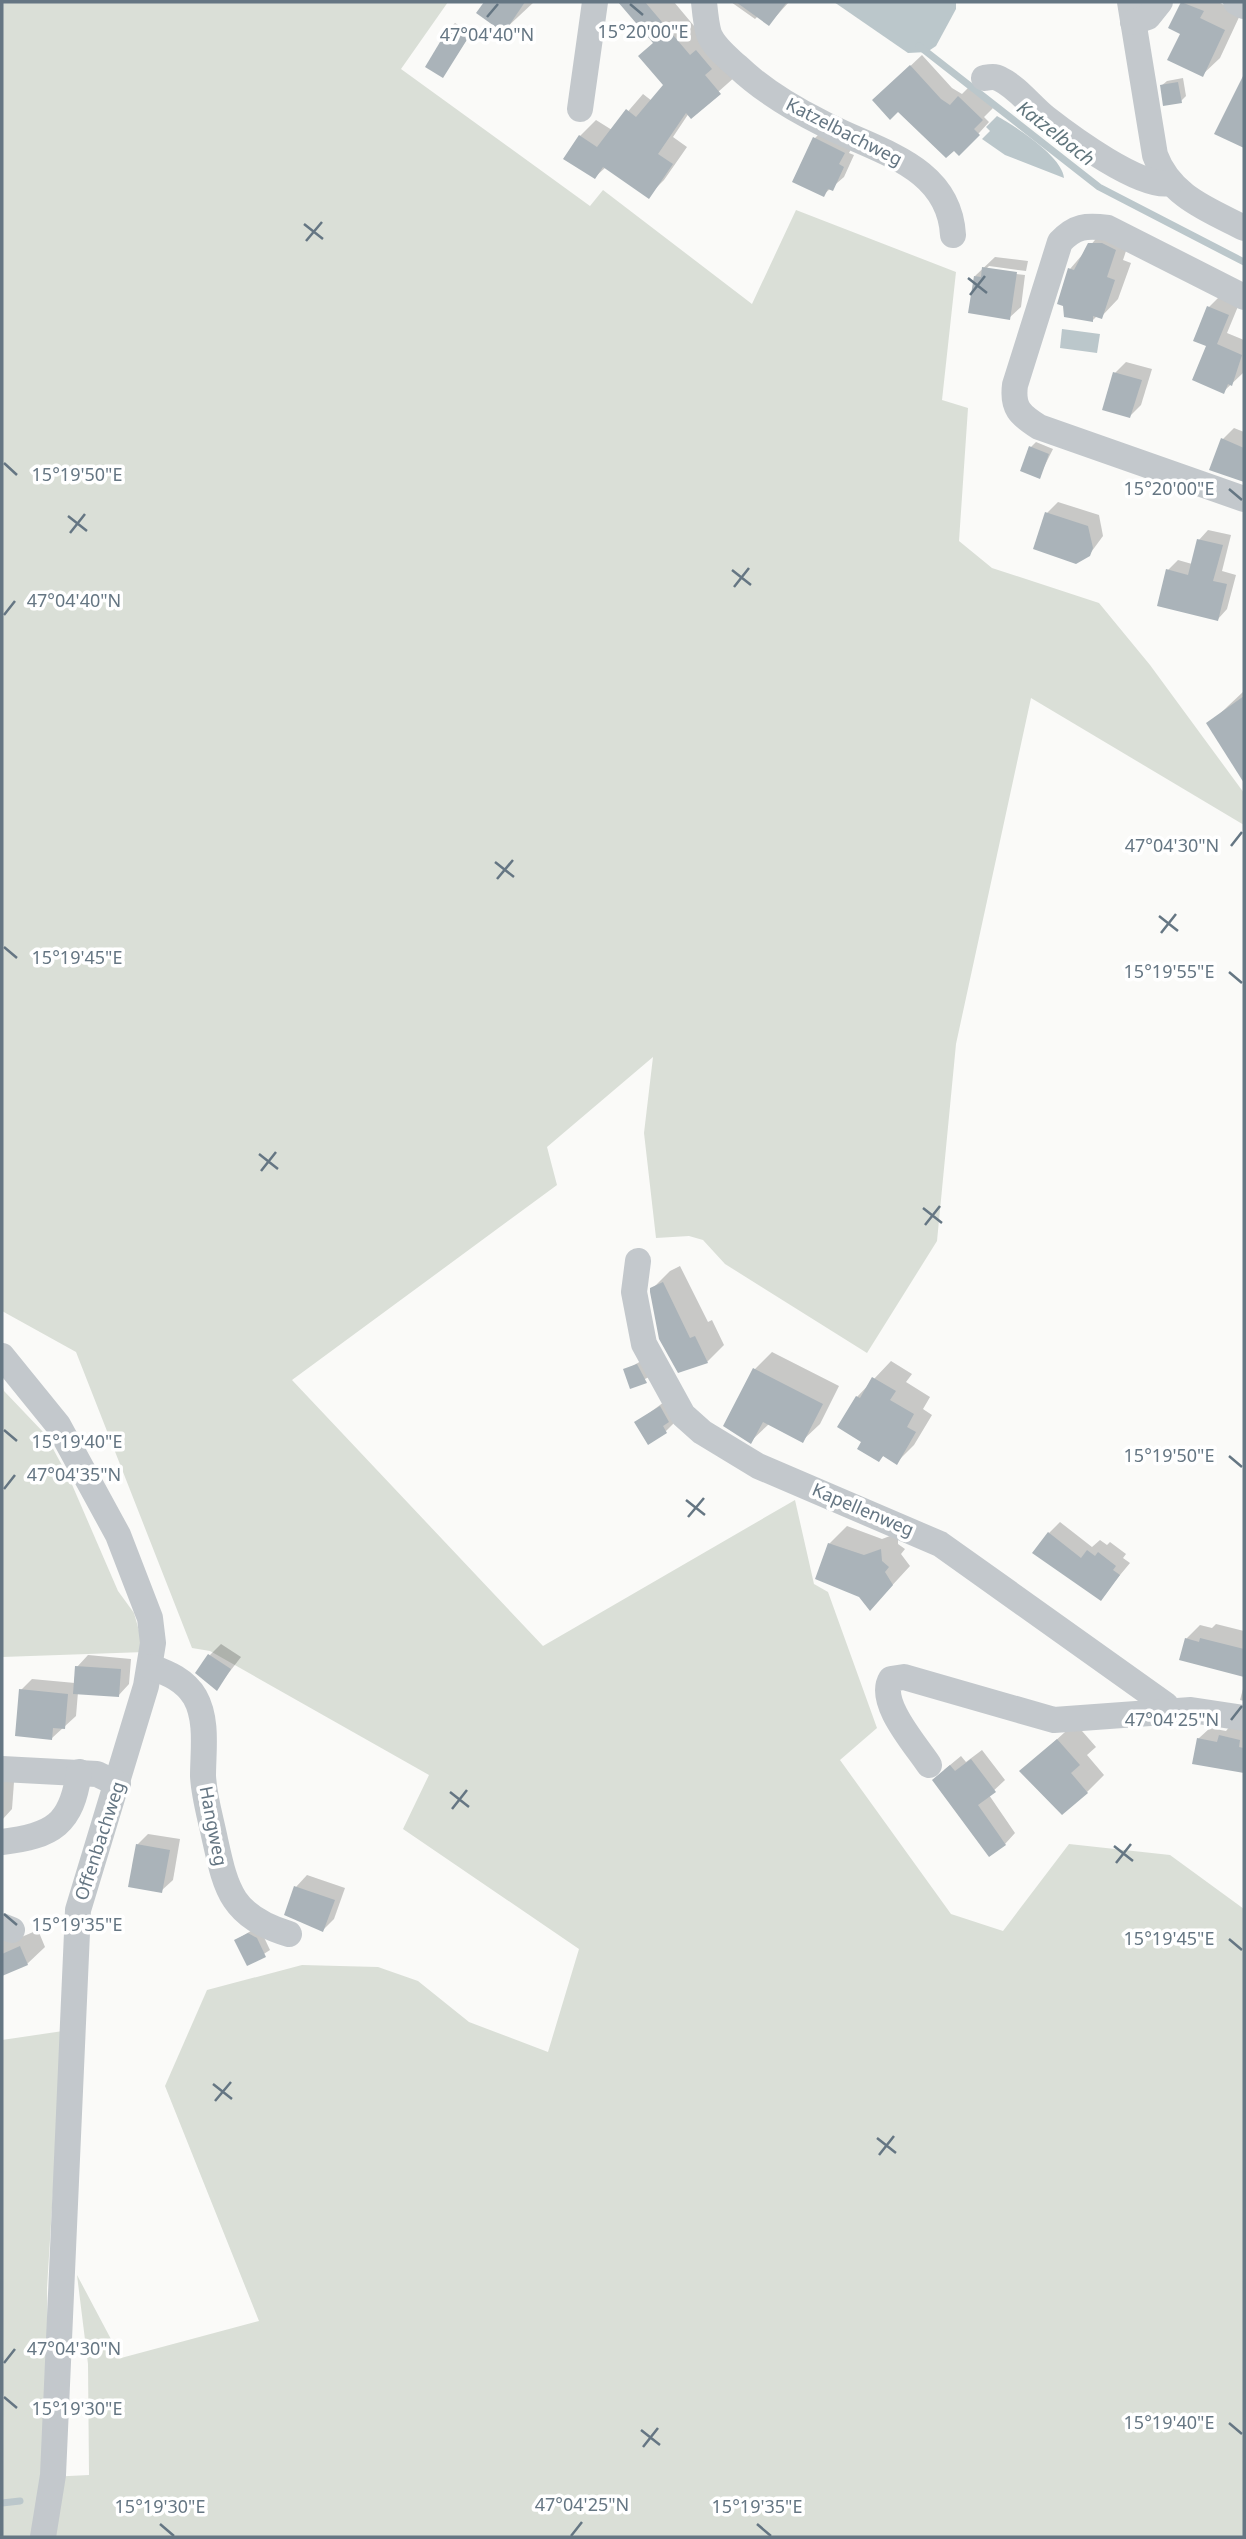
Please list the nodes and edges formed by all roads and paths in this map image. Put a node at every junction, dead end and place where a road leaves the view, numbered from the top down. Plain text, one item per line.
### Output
1 (595, 2) edge
2 (704, 2) edge
3 (1160, 2) edge
4 (1236, 2) edge
5 (1244, 6) edge
6 (1131, 12) edge
7 (984, 78) dead end
8 (580, 109) dead end
9 (1170, 183) junction
10 (1244, 228) edge
11 (953, 235) dead end
12 (1244, 297) edge
13 (1244, 499) edge
14 (638, 1261) dead end
15 (2, 1356) edge
16 (151, 1667) junction
17 (1169, 1713) junction
18 (1244, 1718) edge
19 (929, 1765) dead end
20 (2, 1769) edge
21 (79, 1772) junction
22 (118, 1784) junction
23 (2, 1842) edge
24 (289, 1934) dead end
25 (43, 2537) edge

1 - 8 street
2 - 11 street, Katzelbachweg
3 - 6 street
4 - 5 street
6 - 9 street
7 - 9 street
9 - 10 street
12 - 13 street
14 - 17 street, Kapellenweg
15 - 16 street, Offenbachweg
16 - 22 street, Offenbachweg
16 - 24 street, Hangweg
17 - 18 street
17 - 19 street
20 - 21 street
21 - 22 street
21 - 23 street
22 - 25 street, Offenbachweg

